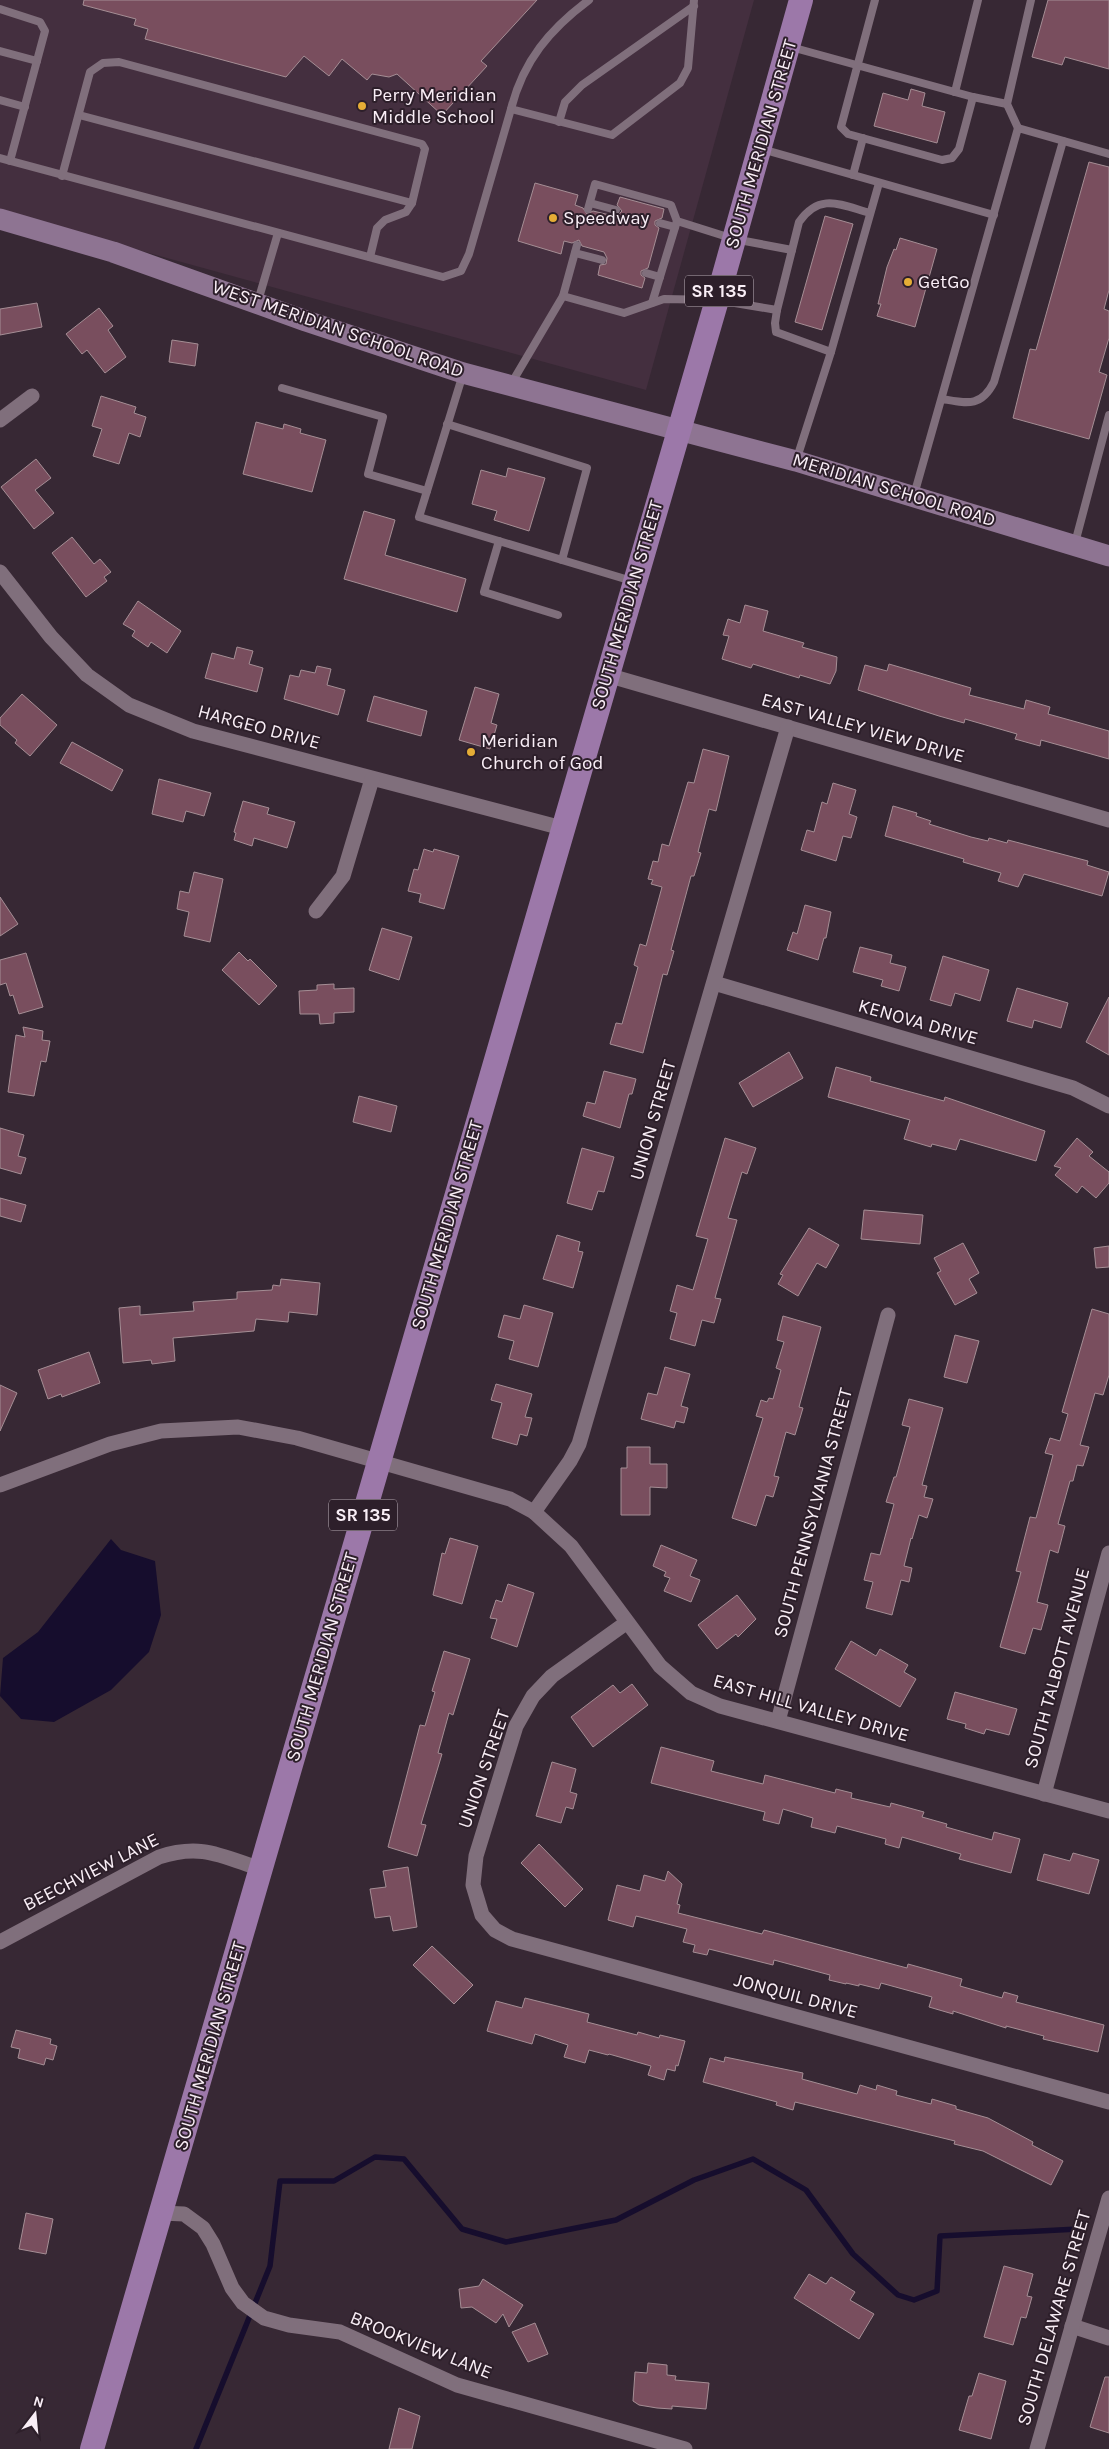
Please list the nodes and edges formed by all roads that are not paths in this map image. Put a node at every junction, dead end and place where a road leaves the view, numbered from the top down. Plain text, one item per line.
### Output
1 (589, 0) edge
2 (801, 0) edge
3 (874, 0) edge
4 (978, 0) edge
5 (1031, 0) edge
6 (694, 3) edge
7 (0, 9) edge
8 (788, 46) junction
9 (0, 51) edge
10 (37, 61) junction
11 (858, 64) junction
12 (955, 92) junction
13 (973, 97) junction
14 (0, 100) edge
15 (1006, 104) junction
16 (25, 107) junction
17 (511, 109) junction
18 (79, 115) junction
19 (559, 122) junction
20 (1018, 128) junction
21 (863, 138) junction
22 (1063, 141) junction
23 (760, 149) junction
24 (1109, 154) edge
25 (0, 158) edge
26 (10, 161) junction
27 (852, 175) junction
28 (62, 176) junction
29 (880, 183) junction
30 (412, 203) junction
31 (616, 210) dead end
32 (870, 213) junction
33 (994, 215) junction
34 (0, 219) edge
35 (660, 223) dead end
36 (676, 224) junction
37 (278, 233) junction
38 (734, 238) junction
39 (792, 250) junction
40 (370, 257) junction
41 (602, 260) dead end
42 (646, 273) dead end
43 (660, 278) junction
44 (563, 296) junction
45 (717, 300) junction
46 (257, 303) junction
47 (652, 303) junction
48 (777, 310) junction
49 (831, 352) junction
50 (463, 372) junction
51 (510, 386) junction
52 (282, 388) dead end
53 (32, 396) dead end
54 (942, 399) junction
55 (1109, 415) edge
56 (0, 420) edge
57 (448, 424) junction
58 (678, 430) junction
59 (796, 461) junction
60 (426, 491) junction
61 (914, 497) junction
62 (499, 541) junction
63 (1074, 546) junction
64 (1109, 556) edge
65 (562, 560) junction
66 (0, 572) edge
67 (634, 581) junction
68 (558, 615) dead end
69 (607, 675) junction
70 (788, 727) junction
71 (372, 779) junction
72 (1109, 820) edge
73 (562, 828) junction
74 (316, 911) dead end
75 (714, 983) junction
76 (1109, 1106) edge
77 (888, 1315) dead end
78 (379, 1460) junction
79 (0, 1485) edge
80 (534, 1512) junction
81 (1109, 1553) edge
82 (626, 1623) junction
83 (778, 1721) junction
84 (1044, 1794) junction
85 (1109, 1811) edge
86 (261, 1869) junction
87 (482, 1914) joint
88 (0, 1942) edge
89 (1109, 2102) edge
90 (1109, 2198) edge
91 (161, 2213) junction
92 (1072, 2326) junction
93 (1109, 2338) edge
94 (92, 2449) edge
95 (685, 2449) edge
96 (1037, 2449) edge

1 - 17 lane
2 - 8 main road, SOUTH MERIDIAN STREET / SR 135
3 - 11 lane
4 - 12 lane
5 - 15 lane
6 - 19 lane
6 - 19 lane
7 - 10 lane
8 - 11 lane
8 - 23 main road, SOUTH MERIDIAN STREET / SR 135
9 - 10 lane
10 - 16 lane
11 - 12 lane
11 - 21 lane
12 - 13 lane
13 - 15 lane
13 - 21 lane
14 - 16 lane
15 - 20 lane
16 - 26 lane
17 - 19 lane
17 - 40 lane
18 - 28 lane
18 - 30 lane
18 - 30 lane
20 - 22 lane
20 - 33 lane
21 - 27 lane
22 - 24 lane
22 - 54 lane
23 - 27 lane
23 - 38 main road, SOUTH MERIDIAN STREET / SR 135
25 - 26 lane
26 - 28 lane
27 - 29 lane
28 - 37 lane
29 - 32 lane
29 - 33 lane
30 - 40 lane
31 - 36 lane
32 - 39 lane
32 - 49 lane
33 - 54 lane
34 - 46 main road, WEST MERIDIAN SCHOOL ROAD
35 - 36 lane
36 - 38 lane
36 - 43 lane
37 - 40 lane
37 - 46 lane
38 - 39 lane
38 - 45 main road, SOUTH MERIDIAN STREET / SR 135
39 - 48 lane
41 - 44 lane
42 - 43 lane
43 - 47 lane
44 - 47 lane
44 - 51 lane
45 - 47 lane
45 - 48 lane
45 - 58 main road, SOUTH MERIDIAN STREET / SR 135
46 - 50 main road, WEST MERIDIAN SCHOOL ROAD
48 - 49 lane
49 - 59 lane
50 - 51 main road, WEST MERIDIAN SCHOOL ROAD
50 - 57 lane
51 - 58 main road, WEST MERIDIAN SCHOOL ROAD
52 - 60 lane
53 - 56 street
54 - 61 lane
55 - 63 lane
57 - 60 lane
57 - 65 lane
58 - 59 main road, MERIDIAN SCHOOL ROAD
58 - 67 main road, SOUTH MERIDIAN STREET / SR 135
59 - 61 main road, MERIDIAN SCHOOL ROAD
60 - 62 lane
61 - 63 main road, MERIDIAN SCHOOL ROAD
62 - 65 lane
62 - 68 lane
63 - 64 main road, MERIDIAN SCHOOL ROAD
65 - 67 lane
66 - 71 street, HARGEO DRIVE
67 - 69 main road, SOUTH MERIDIAN STREET / SR 135
69 - 70 street, EAST VALLEY VIEW DRIVE
69 - 73 main road, SOUTH MERIDIAN STREET / SR 135
70 - 72 street, EAST VALLEY VIEW DRIVE
70 - 75 street, UNION STREET
71 - 73 street, HARGEO DRIVE
71 - 74 street
73 - 78 main road, SOUTH MERIDIAN STREET / SR 135
75 - 76 street, KENOVA DRIVE
75 - 80 street, UNION STREET
77 - 83 street, SOUTH PENNSYLVANIA STREET
78 - 79 street, EAST HILL VALLEY DRIVE
78 - 80 street, EAST HILL VALLEY DRIVE
78 - 86 main road, SOUTH MERIDIAN STREET / SR 135
80 - 82 street, EAST HILL VALLEY DRIVE
81 - 84 street, SOUTH TALBOTT AVENUE
82 - 83 street, EAST HILL VALLEY DRIVE
82 - 87 street, UNION STREET
83 - 84 street, EAST HILL VALLEY DRIVE
84 - 85 street, EAST HILL VALLEY DRIVE
86 - 88 street, BEECHVIEW LANE
86 - 91 main road, SOUTH MERIDIAN STREET / SR 135
87 - 89 street, JONQUIL DRIVE
90 - 92 street, SOUTH DELAWARE STREET
91 - 94 main road, SOUTH MERIDIAN STREET / SR 135
91 - 95 street, BROOKVIEW LANE
92 - 93 street
92 - 96 street, SOUTH DELAWARE STREET

